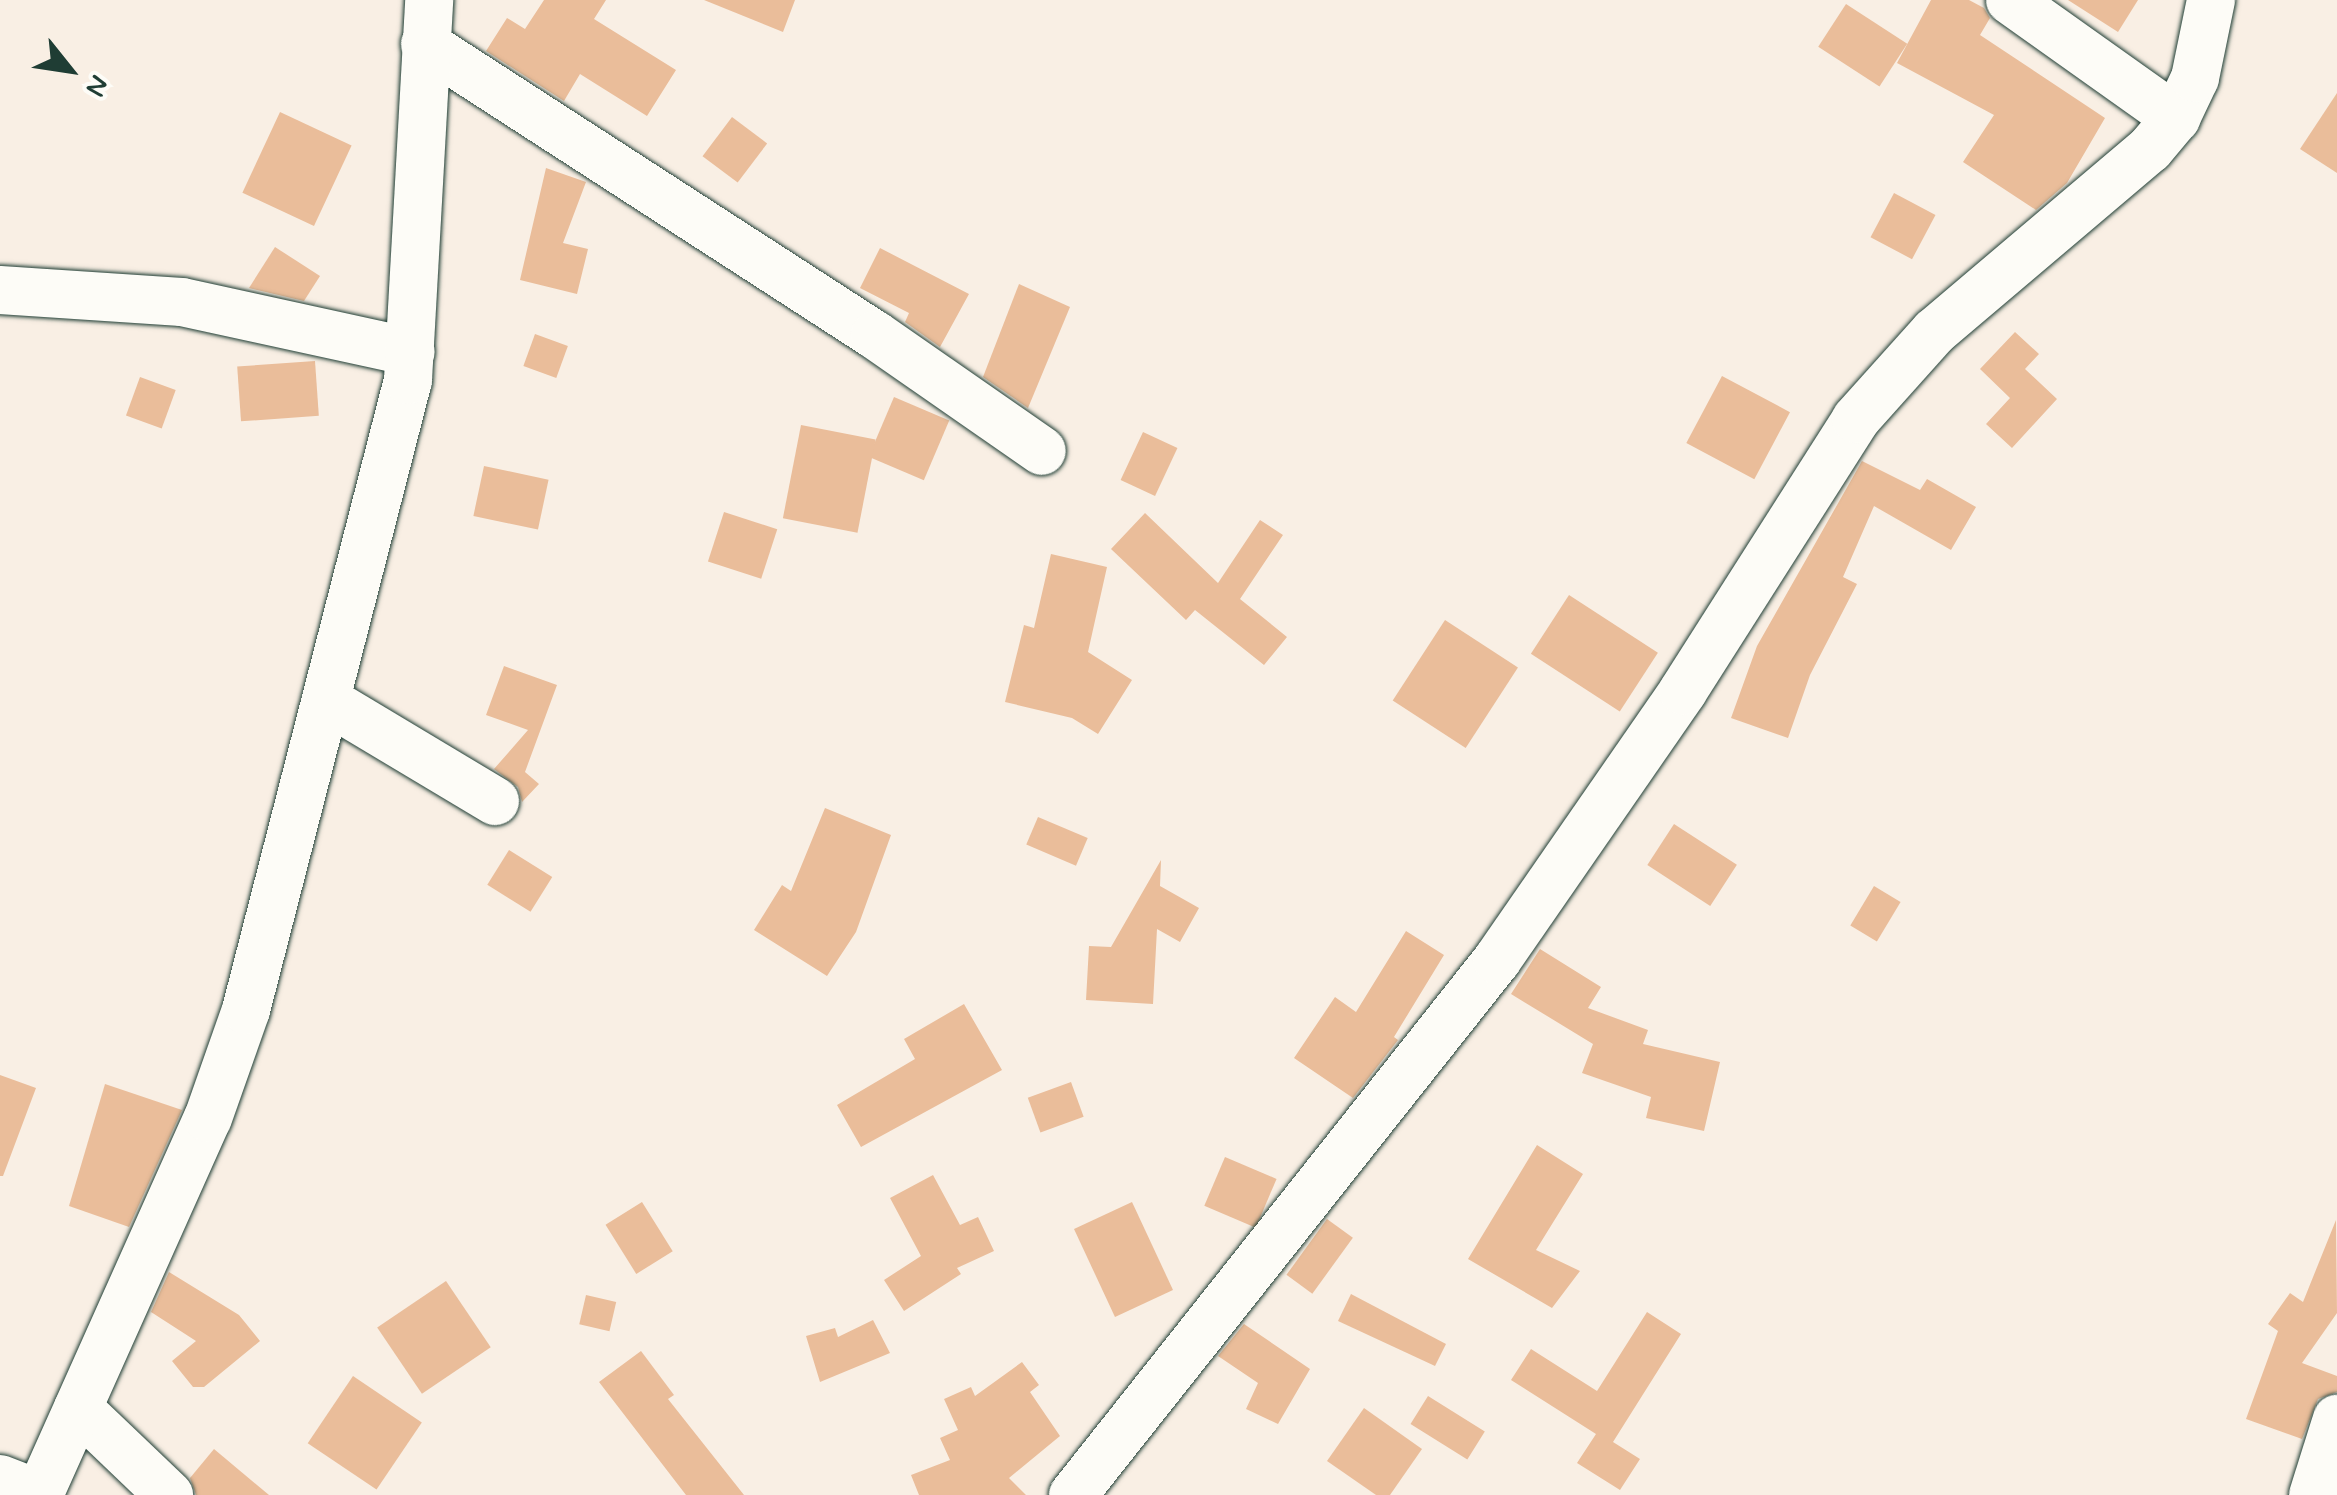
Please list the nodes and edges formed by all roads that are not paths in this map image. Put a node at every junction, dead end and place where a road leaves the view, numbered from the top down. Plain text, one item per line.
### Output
1 (2010, 0) edge
2 (2211, 0) edge
3 (427, 22) edge
4 (2176, 118) junction
5 (0, 290) edge
6 (411, 352) junction
7 (1042, 452) dead end
8 (326, 700) junction
9 (495, 801) dead end
10 (78, 1408) junction
11 (2337, 1419) edge
12 (0, 1479) edge
13 (2323, 1488) edge
14 (39, 1495) edge
15 (170, 1495) edge
16 (1073, 1495) edge

1 - 4 street
2 - 4 street
3 - 6 street
3 - 7 street
4 - 16 street
5 - 6 street
6 - 8 street
8 - 9 street
8 - 10 street
10 - 14 street
10 - 15 street
11 - 13 street
12 - 14 street

